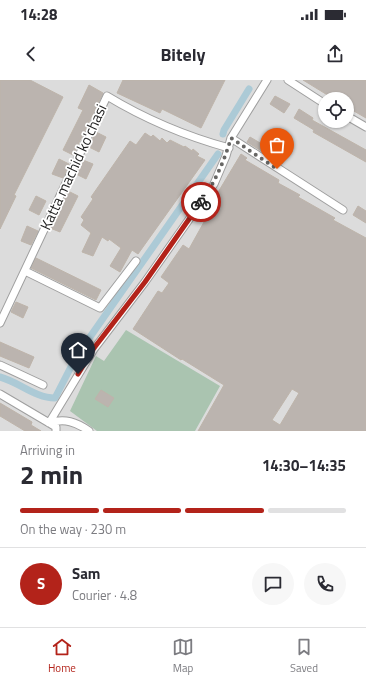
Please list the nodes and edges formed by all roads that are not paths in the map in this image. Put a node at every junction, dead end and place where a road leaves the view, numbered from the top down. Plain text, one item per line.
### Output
1 (268, 80) edge
2 (288, 80) edge
3 (318, 99) edge
4 (354, 120) edge
5 (366, 127) edge
6 (231, 138) junction
7 (229, 148) junction
8 (343, 210) dead end
9 (136, 261) dead end
10 (25, 271) junction
11 (0, 323) edge
12 (0, 365) edge
13 (43, 385) dead end
14 (0, 394) edge
15 (49, 423) junction
16 (56, 431) edge
17 (89, 431) edge

1 - 6 street
2 - 3 street
4 - 5 street
6 - 7 street
6 - 8 street
7 - 10 street, Katta machid ko'chasi
7 - 15 street
9 - 10 street
10 - 11 street, Katta machid ko'chasi
12 - 13 street
14 - 15 street
15 - 16 street
15 - 17 street

